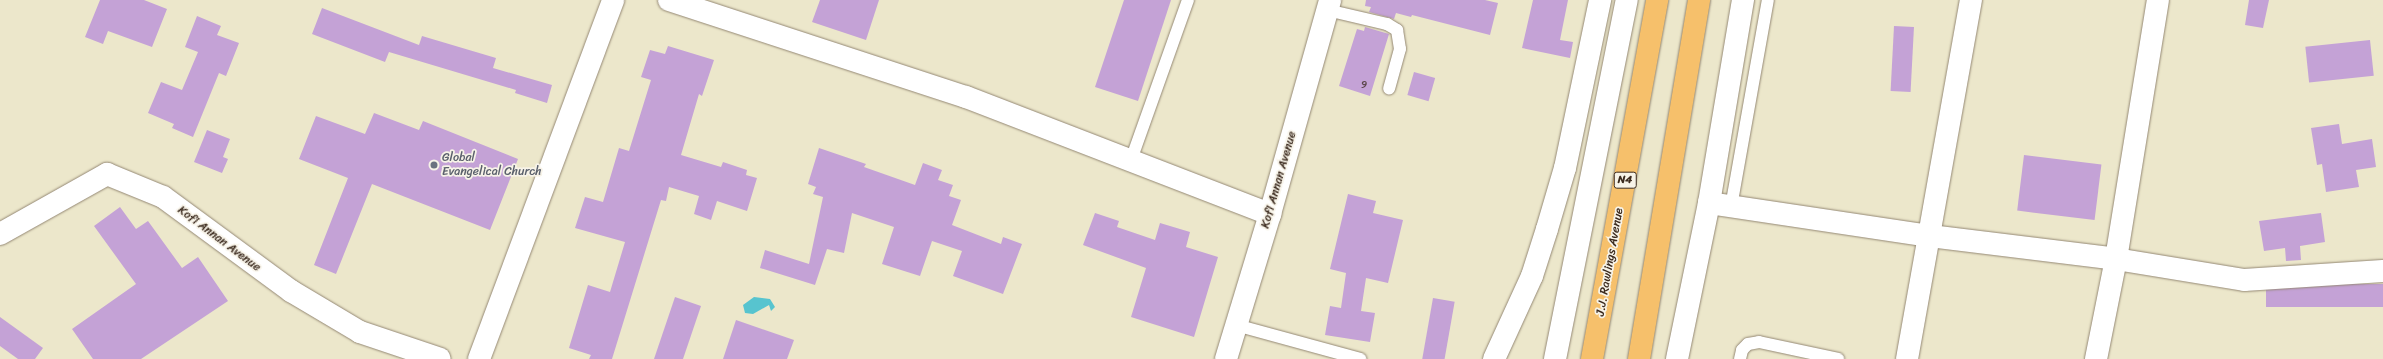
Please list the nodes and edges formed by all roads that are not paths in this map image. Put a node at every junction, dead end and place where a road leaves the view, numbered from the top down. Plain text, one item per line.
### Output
1 (613, 0) edge
2 (669, 0) edge
3 (1188, 0) edge
4 (1600, 0) edge
5 (1627, 0) edge
6 (1657, 0) edge
7 (1699, 0) edge
8 (1743, 0) edge
9 (1768, 0) edge
10 (1971, 0) edge
11 (2158, 0) edge
12 (1328, 5) edge
13 (1389, 89) dead end
14 (1131, 160) junction
15 (1709, 203) junction
16 (1732, 207) junction
17 (1270, 214) junction
18 (0, 234) edge
19 (1930, 236) junction
20 (2116, 259) junction
21 (2383, 271) edge
22 (1236, 325) junction
23 (1832, 358) edge
24 (440, 359) edge
25 (479, 359) edge
26 (1226, 359) edge
27 (1360, 359) edge
28 (1494, 359) edge
29 (1556, 359) edge
30 (1592, 359) edge
31 (1639, 359) edge
32 (1677, 359) edge
33 (1740, 359) edge
34 (1907, 359) edge
35 (2096, 359) edge

1 - 25 street
2 - 14 street
3 - 14 lane
4 - 28 street
5 - 29 street
6 - 30 highway, J.J. Rawlings Avenue / N4
7 - 31 highway
8 - 15 street
9 - 16 lane
10 - 19 street
11 - 20 street
12 - 13 lane
12 - 17 street, Kofi Annan Avenue
14 - 17 street
15 - 16 street
15 - 32 street
16 - 19 street
17 - 22 street, Kofi Annan Avenue
18 - 24 street, Kofi Annan Avenue
19 - 20 street
19 - 34 street
20 - 21 street
20 - 35 street
22 - 26 street, Kofi Annan Avenue
22 - 27 lane
23 - 33 lane

